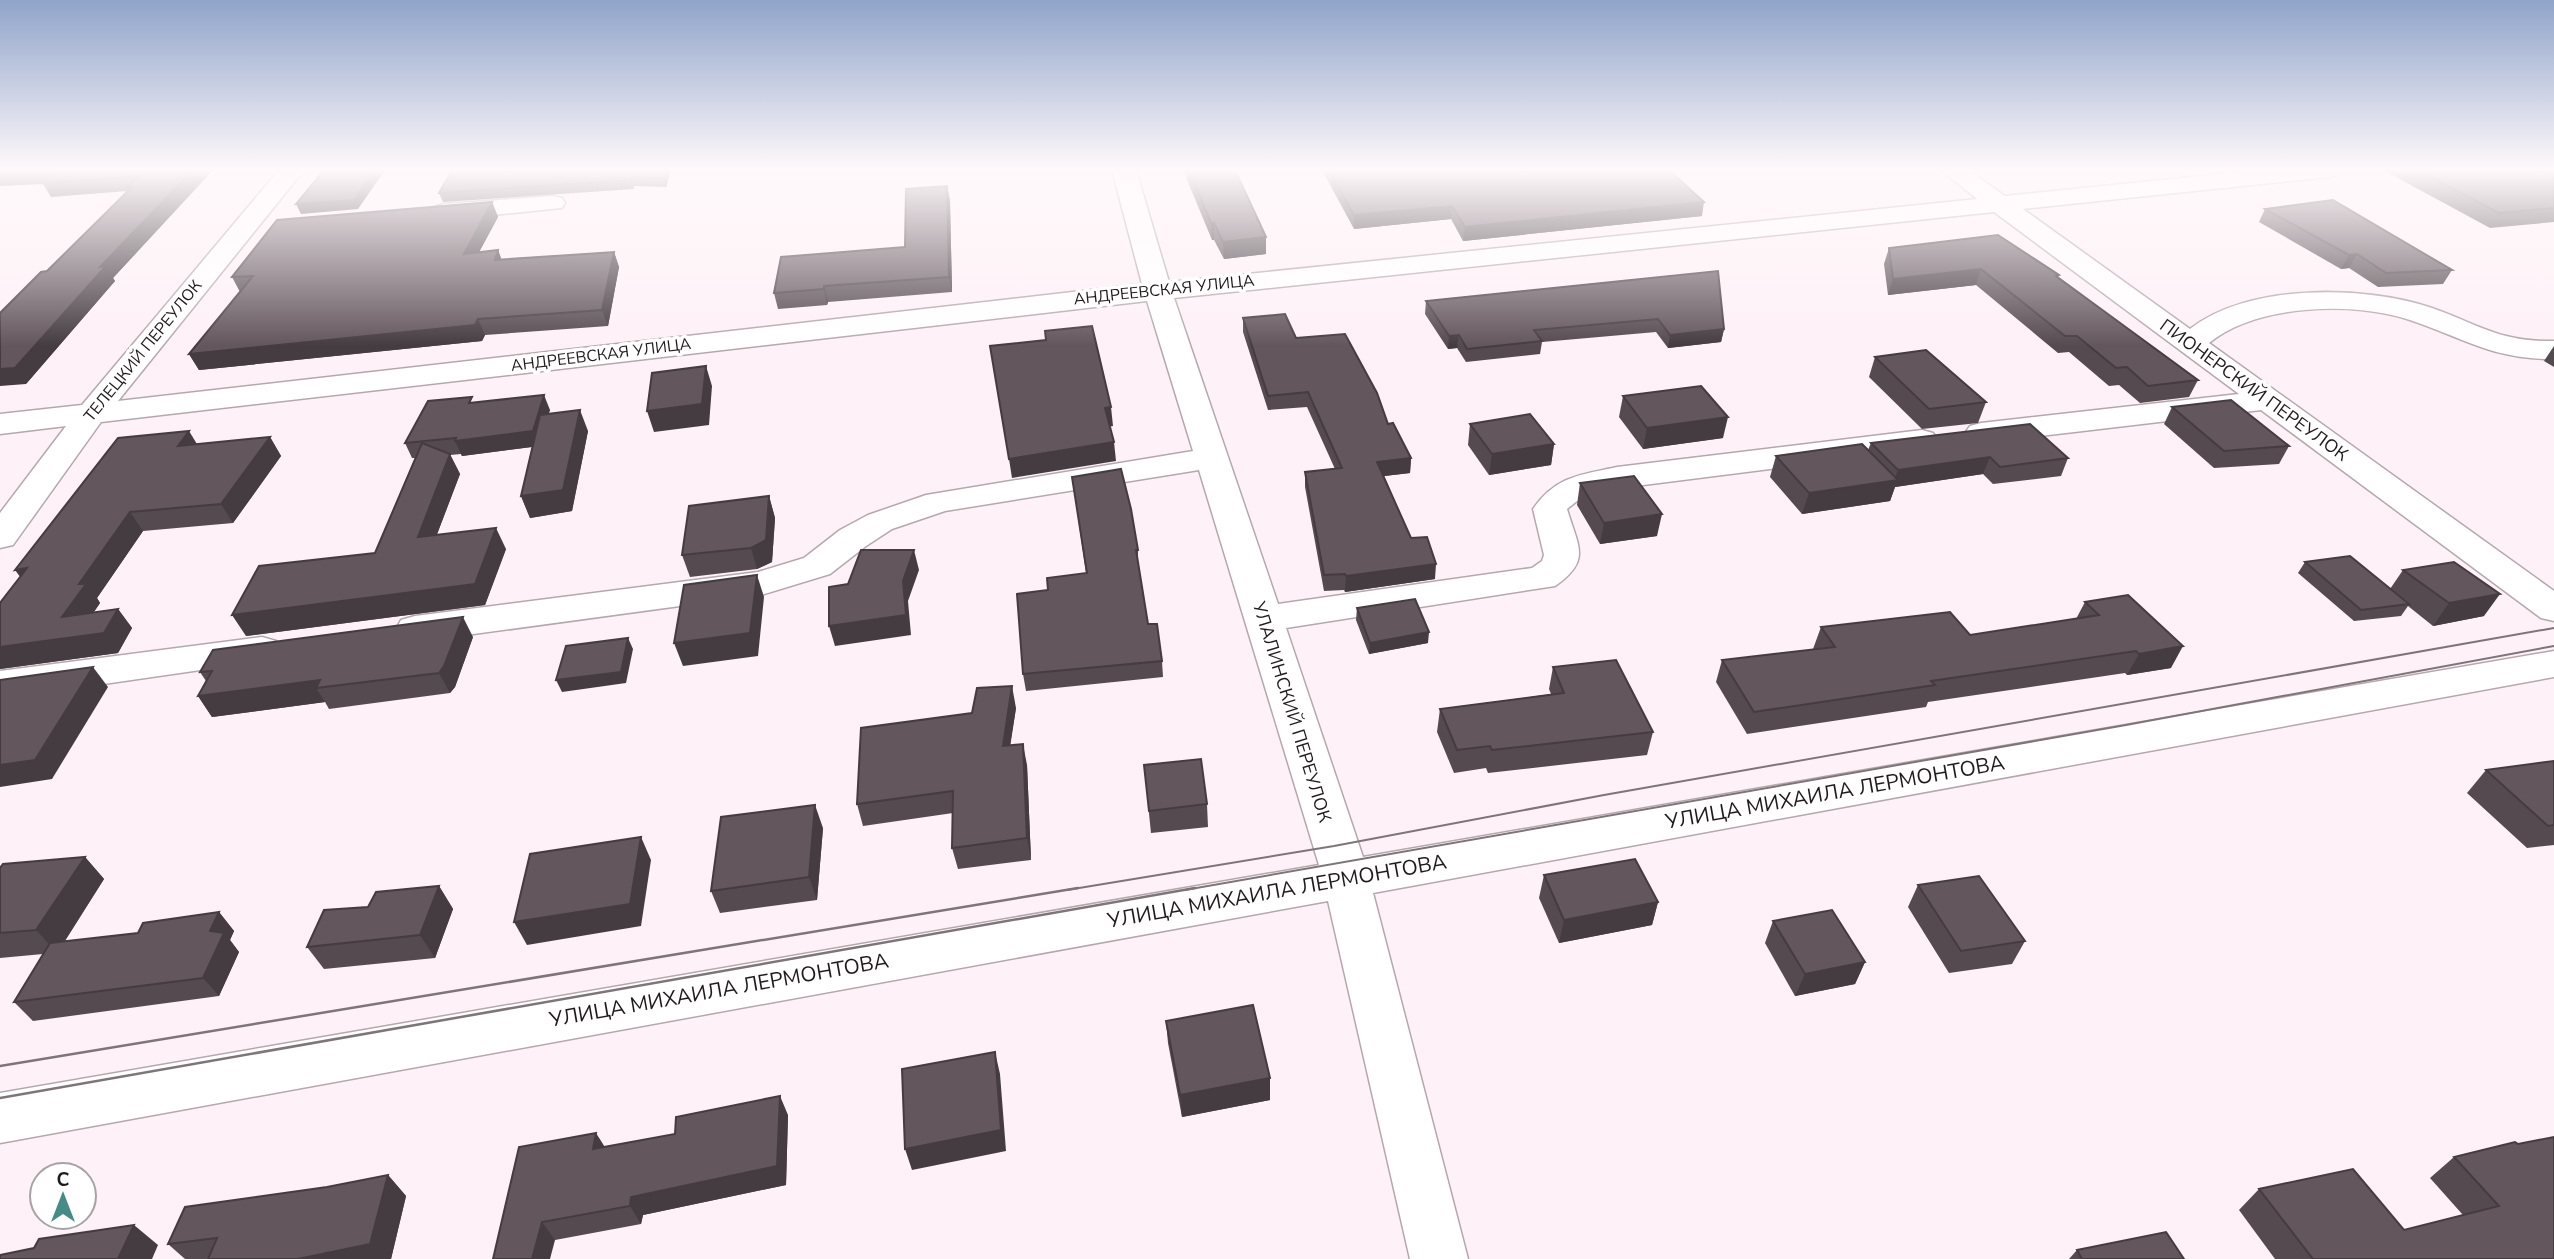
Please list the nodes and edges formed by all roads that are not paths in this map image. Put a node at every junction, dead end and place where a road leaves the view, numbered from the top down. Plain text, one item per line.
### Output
1 (257, 229) edge
2 (1141, 229) edge
3 (1742, 229) edge
4 (2034, 229) edge
5 (1158, 290) junction
6 (2190, 343) junction
7 (2554, 350) edge
8 (2268, 400) junction
9 (91, 414) junction
10 (0, 424) edge
11 (1212, 458) junction
12 (0, 537) edge
13 (2554, 609) edge
14 (1262, 619) junction
15 (388, 633) edge
16 (291, 646) edge
17 (2554, 664) edge
18 (0, 685) edge
19 (1345, 879) junction
20 (0, 1118) edge
21 (1439, 1259) edge

1 - 9 street, ТЕЛЕЦКИЙ ПЕРЕУЛОК
2 - 5 street, УЛАЛИНСКИЙ ПЕРЕУЛОК
3 - 5 street, АНДРЕЕВСКАЯ УЛИЦА
4 - 6 street, ПИОНЕРСКИЙ ПЕРЕУЛОК
5 - 9 street, АНДРЕЕВСКАЯ УЛИЦА
5 - 11 street, УЛАЛИНСКИЙ ПЕРЕУЛОК
6 - 7 street
6 - 8 street, ПИОНЕРСКИЙ ПЕРЕУЛОК
8 - 13 street, ПИОНЕРСКИЙ ПЕРЕУЛОК
8 - 14 street
9 - 10 street, АНДРЕЕВСКАЯ УЛИЦА
9 - 12 street, ТЕЛЕЦКИЙ ПЕРЕУЛОК
11 - 14 street, УЛАЛИНСКИЙ ПЕРЕУЛОК
11 - 15 street
14 - 19 street, УЛАЛИНСКИЙ ПЕРЕУЛОК
16 - 18 street
17 - 19 street, УЛИЦА МИХАИЛА ЛЕРМОНТОВА
19 - 20 street, УЛИЦА МИХАИЛА ЛЕРМОНТОВА
19 - 21 street, УЛАЛИНСКИЙ ПЕРЕУЛОК

